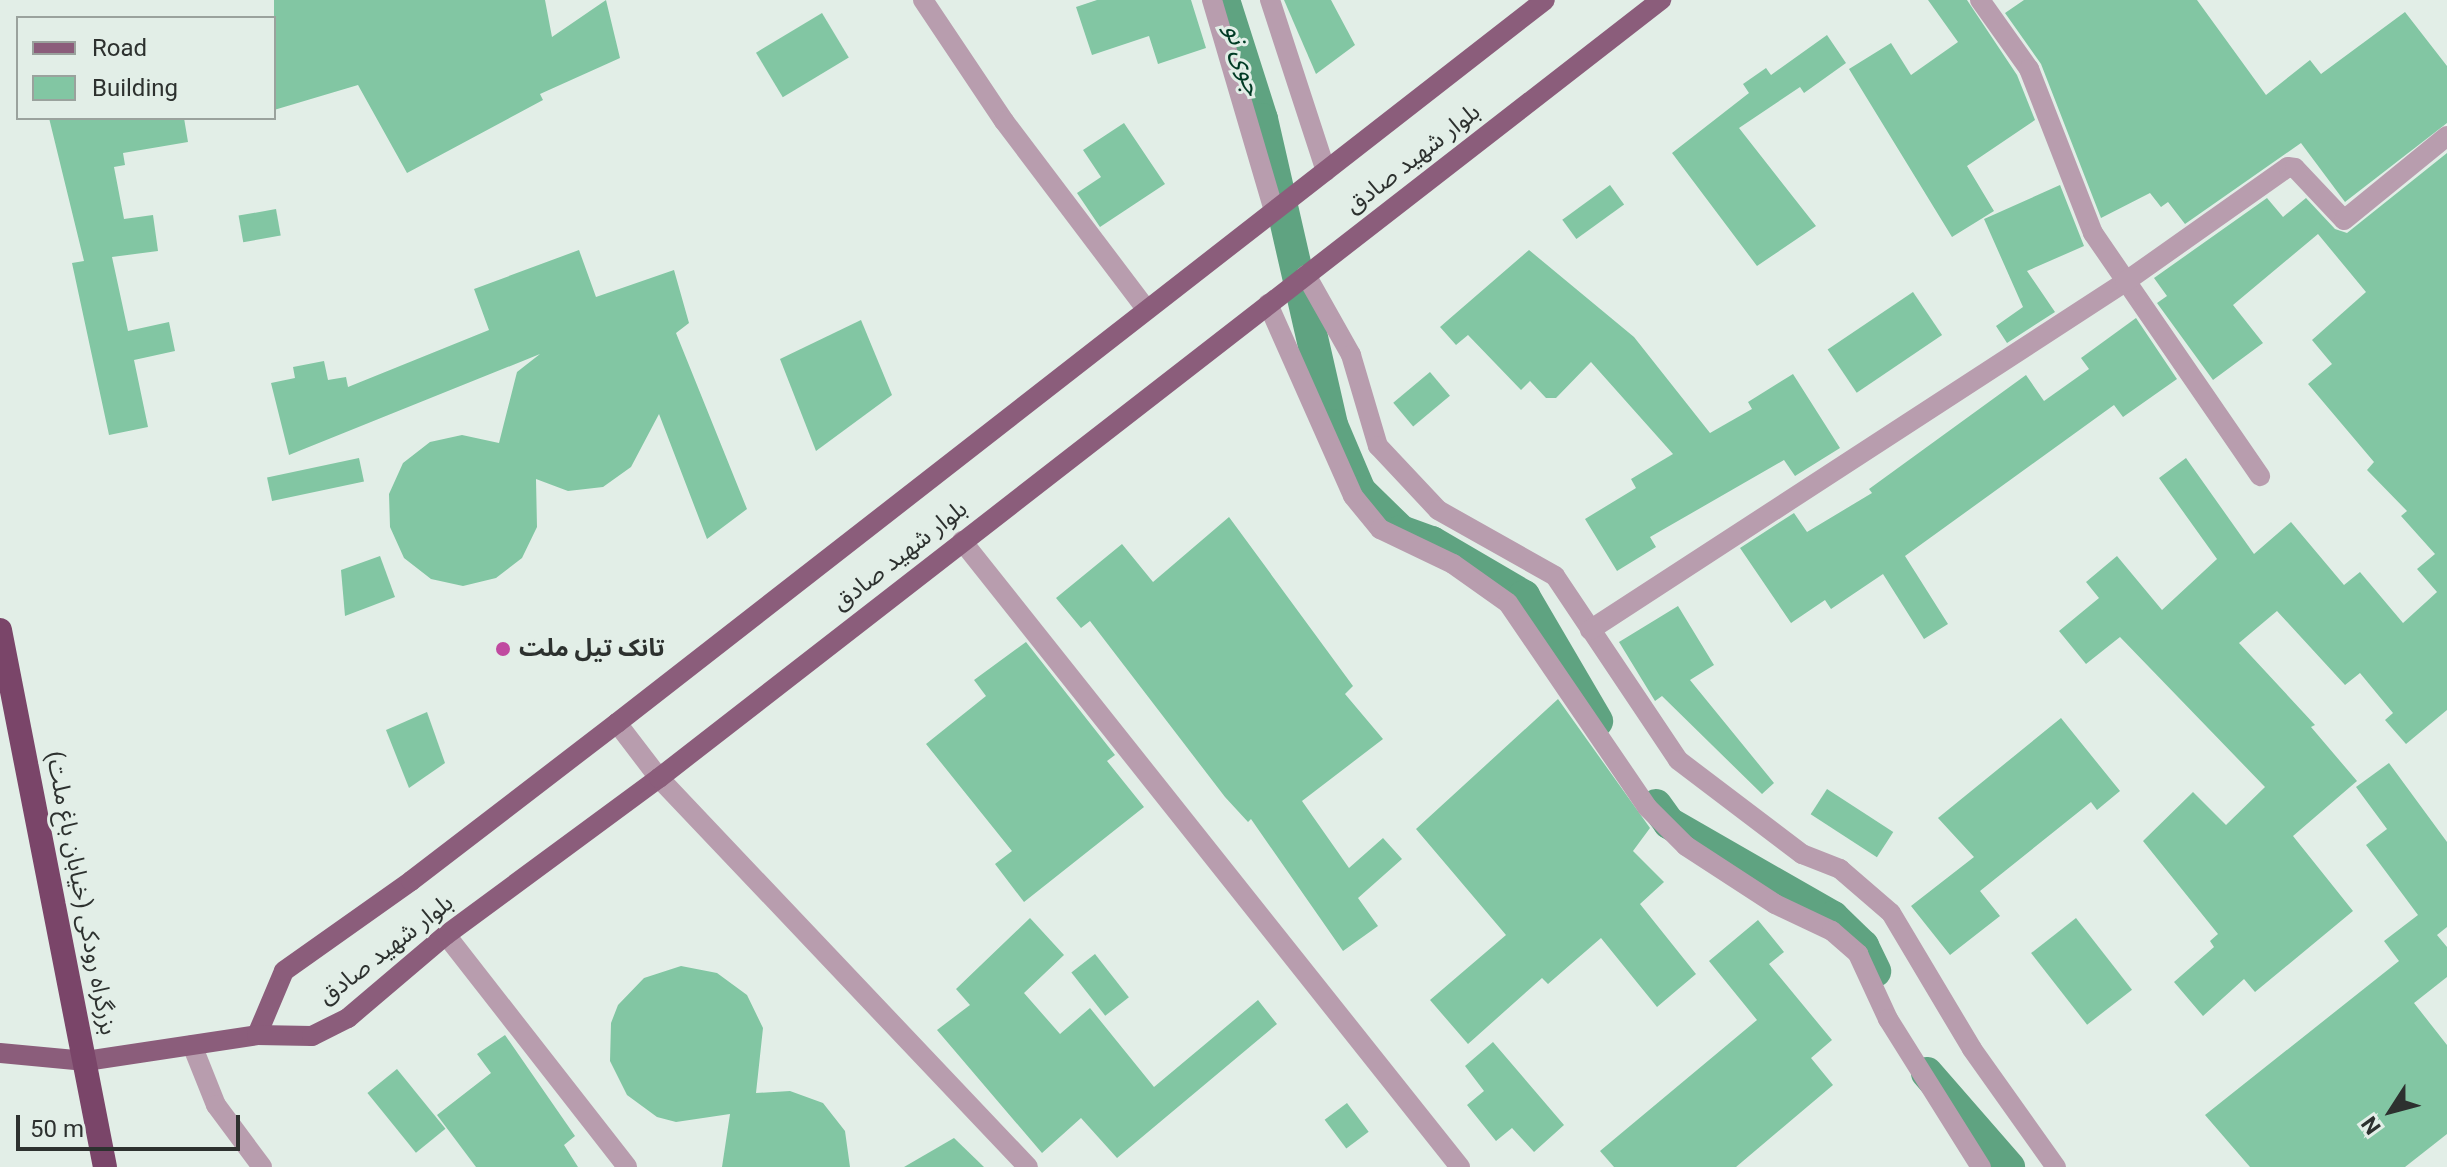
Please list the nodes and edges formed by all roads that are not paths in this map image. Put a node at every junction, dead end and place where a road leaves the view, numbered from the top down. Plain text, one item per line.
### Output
1 (923, 0) edge
2 (1212, 0) edge
3 (1270, 0) edge
4 (1545, 0) edge
5 (1661, 0) edge
6 (1980, 0) edge
7 (2447, 136) edge
8 (1326, 171) junction
9 (1274, 210) junction
10 (1306, 275) junction
11 (2125, 282) junction
12 (1268, 304) junction
13 (1146, 309) junction
14 (2260, 476) dead end
15 (962, 541) junction
16 (0, 630) edge
17 (1590, 630) junction
18 (617, 723) junction
19 (659, 778) junction
20 (446, 935) junction
21 (257, 1035) junction
22 (192, 1045) junction
23 (0, 1053) edge
24 (86, 1061) junction
25 (105, 1167) edge
26 (262, 1167) edge
27 (627, 1167) edge
28 (1028, 1167) edge
29 (1460, 1167) edge
30 (1981, 1167) edge
31 (2056, 1167) edge

1 - 13 street
2 - 9 street
3 - 8 street
4 - 8 main road, بلوار شهید صادق
5 - 10 main road, بلوار شهید صادق
6 - 11 street
7 - 11 street
8 - 9 main road, بلوار شهید صادق
9 - 13 main road, بلوار شهید صادق
10 - 12 main road, بلوار شهید صادق
10 - 17 street
11 - 14 street
11 - 17 street
12 - 15 main road, بلوار شهید صادق
12 - 30 street
13 - 18 main road, بلوار شهید صادق
15 - 19 main road, بلوار شهید صادق
15 - 29 street
16 - 24 highway, بزرگراه رودکی (خیابان باغ ملت)
17 - 31 street
18 - 19 street
18 - 21 main road, بلوار شهید صادق
19 - 20 main road, بلوار شهید صادق
19 - 28 street
20 - 21 main road, بلوار شهید صادق
20 - 27 street
21 - 22 main road
22 - 24 main road
22 - 26 street
23 - 24 main road
24 - 25 highway, بزرگراه رودکی (خیابان باغ ملت)

